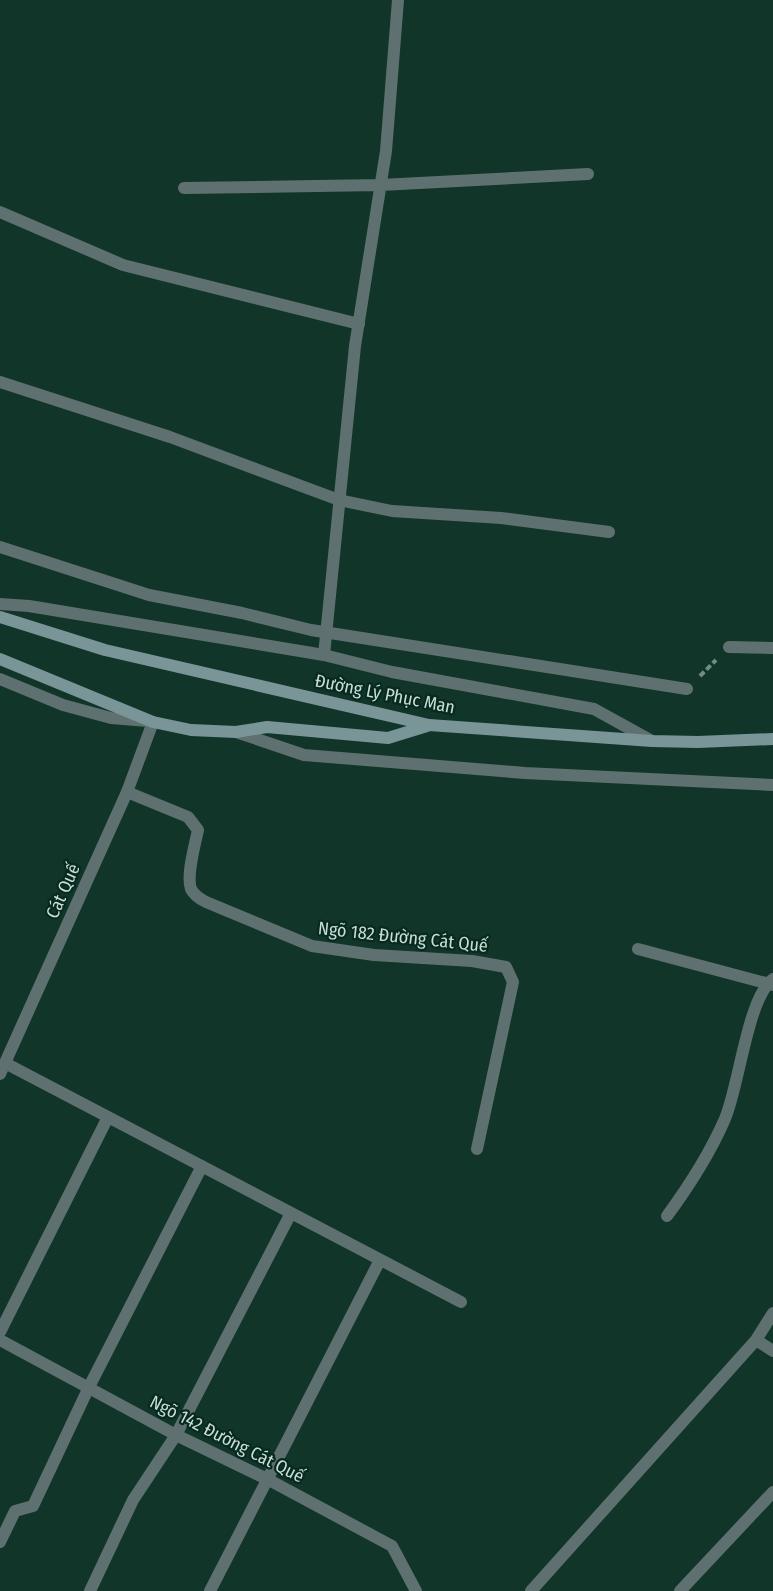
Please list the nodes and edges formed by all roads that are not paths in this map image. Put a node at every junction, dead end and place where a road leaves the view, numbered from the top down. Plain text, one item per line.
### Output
1 (399, 0) edge
2 (588, 174) dead end
3 (381, 184) junction
4 (184, 188) dead end
5 (0, 212) edge
6 (358, 324) junction
7 (0, 382) edge
8 (339, 500) junction
9 (609, 532) dead end
10 (0, 547) edge
11 (0, 604) edge
12 (0, 616) edge
13 (326, 631) junction
14 (729, 647) road end
15 (773, 648) edge
16 (324, 655) junction
17 (0, 659) edge
18 (0, 679) edge
19 (687, 689) road end
20 (153, 722) junction
21 (429, 725) junction
22 (236, 732) junction
23 (773, 739) edge
24 (652, 741) junction
25 (773, 785) edge
26 (127, 792) junction
27 (638, 949) dead end
28 (771, 983) edge
29 (2, 1068) edge
30 (108, 1117) junction
31 (477, 1149) dead end
32 (202, 1166) junction
33 (291, 1213) junction
34 (667, 1216) dead end
35 (380, 1260) junction
36 (461, 1302) dead end
37 (773, 1313) edge
38 (0, 1332) edge
39 (0, 1340) edge
40 (756, 1340) junction
41 (773, 1351) edge
42 (89, 1387) junction
43 (176, 1435) junction
44 (269, 1480) junction
45 (773, 1492) edge
46 (0, 1542) edge
47 (90, 1591) edge
48 (210, 1591) edge
49 (416, 1591) edge
50 (531, 1591) edge
51 (680, 1591) edge

1 - 3 street
2 - 3 street
3 - 4 street
3 - 6 street
5 - 6 street
6 - 8 street
7 - 8 street
8 - 9 street
8 - 13 street
10 - 13 street
11 - 16 street
12 - 21 main road, Đường Lý Phục Man
13 - 16 street
13 - 19 street
14 - 15 street
16 - 24 street
17 - 20 main road
18 - 20 street
20 - 22 main road
20 - 26 street, Cát Quế
21 - 22 main road
21 - 24 main road, Đường Lý Phục Man
22 - 25 street
23 - 24 main road, Đường Lý Phục Man
26 - 29 street, Cát Quế
26 - 31 street, Ngõ 182 Đường Cát Quế
27 - 28 street
28 - 34 street
29 - 30 street
30 - 32 street
30 - 38 street
32 - 33 street
32 - 42 street
33 - 35 street
33 - 43 street
35 - 36 street
35 - 44 street
37 - 40 street
39 - 42 street, Ngõ 142 Đường Cát Quế
40 - 41 street
40 - 50 street
42 - 43 street, Ngõ 142 Đường Cát Quế
42 - 46 street
43 - 44 street, Ngõ 142 Đường Cát Quế
43 - 47 street
44 - 48 street
44 - 49 street, Ngõ 142 Đường Cát Quế
45 - 51 street

